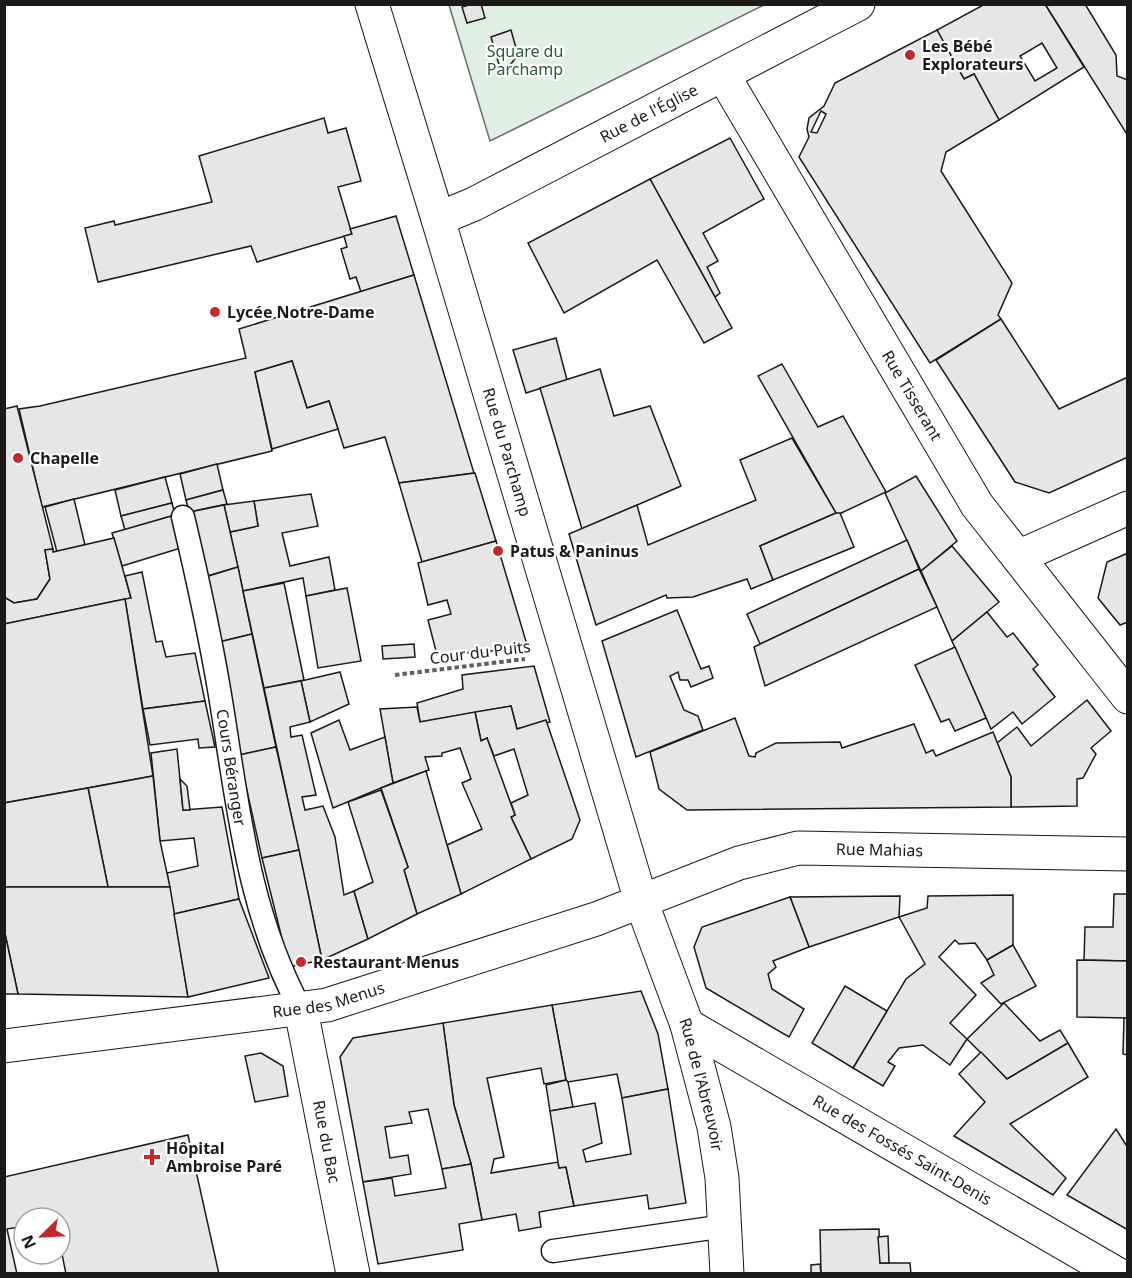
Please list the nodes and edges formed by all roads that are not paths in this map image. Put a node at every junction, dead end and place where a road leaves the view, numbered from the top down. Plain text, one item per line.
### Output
1 (372, 4) edge
2 (858, 4) edge
3 (723, 75) junction
4 (438, 219) junction
5 (1128, 508) edge
6 (183, 517) dead end
7 (1018, 556) junction
8 (1128, 697) edge
9 (1128, 854) edge
10 (641, 901) junction
11 (301, 1010) junction
12 (687, 1024) junction
13 (4, 1046) edge
14 (725, 1226) junction
15 (553, 1251) dead end
16 (353, 1274) edge
17 (727, 1274) edge
18 (1117, 1274) edge

1 - 4 street, Rue du Parchamp
2 - 3 street, Rue de l'Église
3 - 4 street, Rue de l'Église
3 - 7 street, Rue Tisserant
4 - 10 street, Rue du Parchamp
5 - 7 street
6 - 11 lane, Cours Béranger
7 - 8 street, Rue Tisserant
9 - 10 street, Rue Mahias
10 - 11 street, Rue des Menus
10 - 12 street, Rue de l'Abreuvoir
11 - 13 street, Rue des Menus
11 - 16 street, Rue du Bac
12 - 14 street, Rue de l'Abreuvoir
12 - 18 street, Rue des Fossés Saint-Denis
14 - 15 lane
14 - 17 street, Rue de l'Abreuvoir

